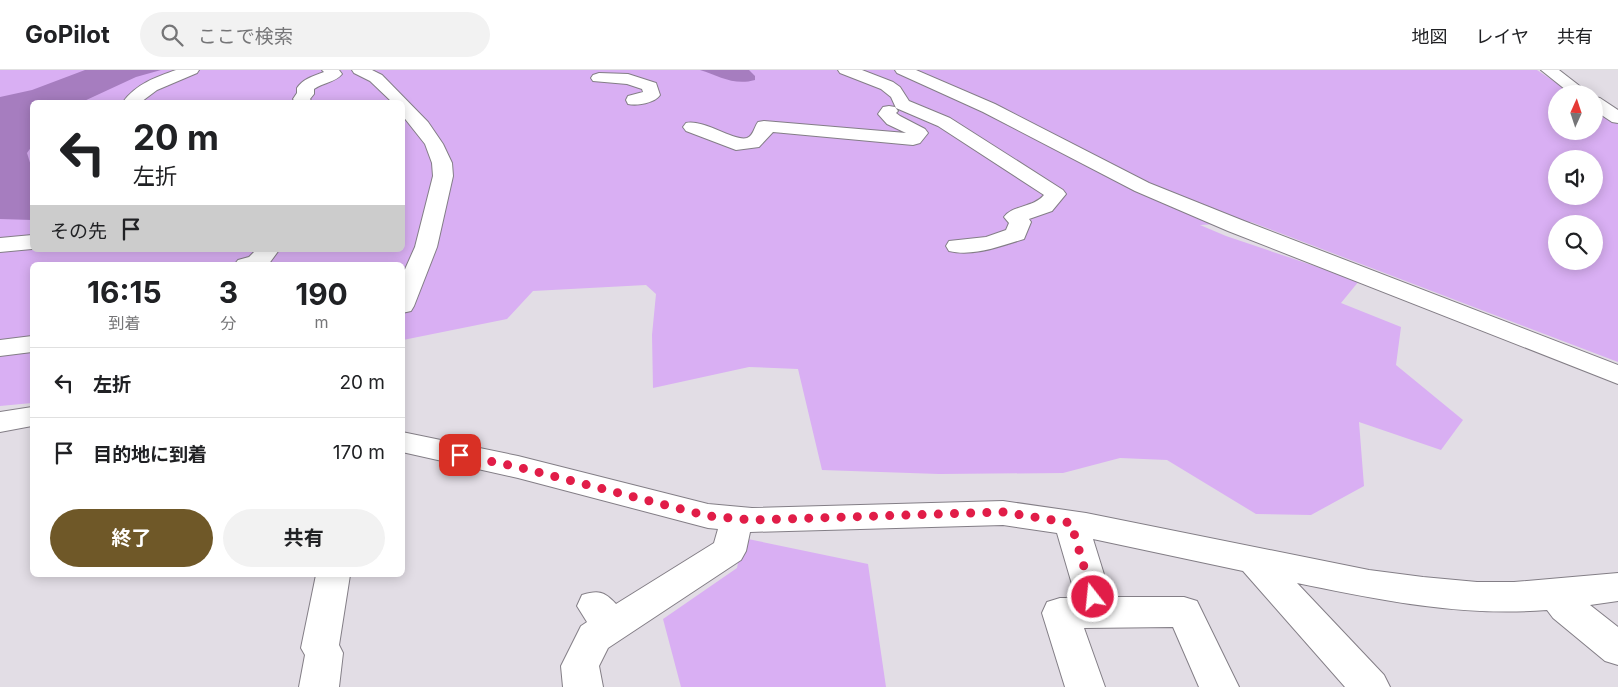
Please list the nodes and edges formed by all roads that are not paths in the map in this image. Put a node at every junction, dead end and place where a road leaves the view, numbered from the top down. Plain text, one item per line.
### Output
1 (190, 70) edge
2 (330, 70) edge
3 (360, 70) edge
4 (650, 70) edge
5 (846, 70) edge
6 (903, 70) edge
7 (1549, 70) edge
8 (599, 78) dead end
9 (628, 79) junction
10 (1570, 85) edge
11 (134, 100) edge
12 (302, 100) edge
13 (399, 100) edge
14 (634, 100) dead end
15 (898, 104) dead end
16 (405, 106) edge
17 (1603, 108) edge
18 (1618, 118) edge
19 (692, 127) dead end
20 (30, 242) edge
21 (0, 245) edge
22 (957, 246) dead end
23 (266, 252) edge
24 (258, 262) edge
25 (405, 299) edge
26 (30, 344) edge
27 (0, 348) edge
28 (1618, 375) edge
29 (30, 417) edge
30 (0, 422) edge
31 (405, 443) edge
32 (736, 518) junction
33 (1071, 523) junction
34 (1253, 559) junction
35 (333, 577) edge
36 (1618, 588) edge
37 (1554, 593) junction
38 (1098, 613) junction
39 (1618, 649) edge
40 (319, 687) edge
41 (583, 687) edge
42 (1085, 687) edge
43 (1219, 687) edge
44 (1370, 687) edge

1 - 11 street
2 - 12 street
3 - 13 street
4 - 9 street
5 - 22 street
6 - 28 street
7 - 10 street
8 - 9 street
9 - 14 street
15 - 19 street
16 - 25 street
17 - 18 street
20 - 21 street
23 - 24 street
26 - 27 street
29 - 30 street
31 - 32 street
32 - 33 street
32 - 41 street
33 - 34 street
33 - 38 street
34 - 37 street
34 - 44 street
35 - 40 street
36 - 37 street
37 - 39 street
38 - 42 street
38 - 43 street

